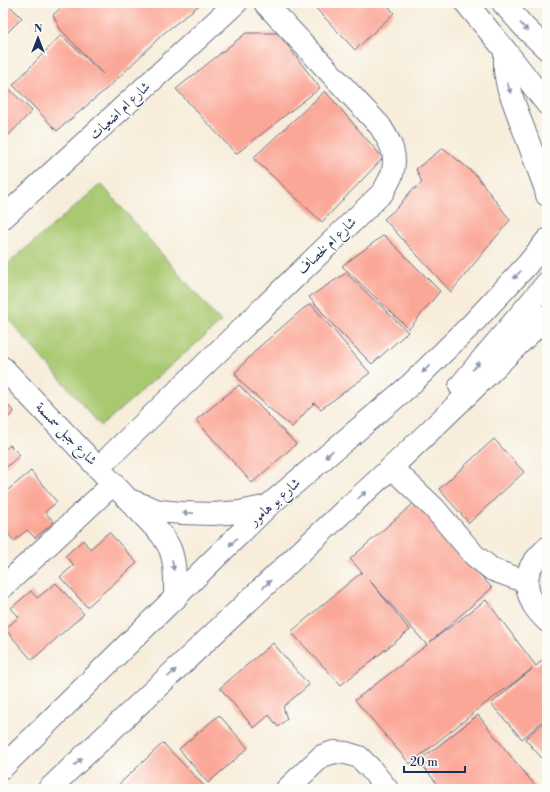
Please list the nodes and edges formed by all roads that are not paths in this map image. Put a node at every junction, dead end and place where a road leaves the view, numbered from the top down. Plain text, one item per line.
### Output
1 (236, 3) edge
2 (265, 3) edge
3 (466, 3) edge
4 (503, 3) edge
5 (547, 49) edge
6 (505, 50) junction
7 (547, 104) edge
8 (547, 195) edge
9 (3, 218) edge
10 (545, 237) edge
11 (547, 283) edge
12 (547, 316) edge
13 (547, 334) edge
14 (3, 368) edge
15 (440, 422) junction
16 (98, 468) junction
17 (392, 468) junction
18 (113, 484) junction
19 (128, 500) junction
20 (268, 506) junction
21 (547, 548) edge
22 (527, 582) junction
23 (3, 587) edge
24 (175, 599) junction
25 (547, 621) edge
26 (3, 767) edge
27 (49, 789) edge
28 (287, 789) edge
29 (387, 789) edge

1 - 9 street, شارع ام اضعيات
2 - 16 street, شارع ام لخصاف
3 - 6 street
4 -> 5 street
6 - 7 street
6 -> 8 street
10 -> 20 street, شارع بو هامور
15 -> 11 street
12 - 15 street
13 - 15 street
14 - 16 street, شارع جبل سمسمة
15 - 17 street
16 - 18 street, شارع جبل سمسمة
17 - 22 street
27 -> 17 street
18 - 19 street, شارع جبل سمسمة
18 - 23 street
20 -> 19 street, شارع جبل سمسمة
19 -> 24 street, شارع جبل سمسمة
20 -> 24 street, شارع بو هامور
21 - 22 street
22 - 25 street
24 - 26 street, شارع بو هامور
28 - 29 street

